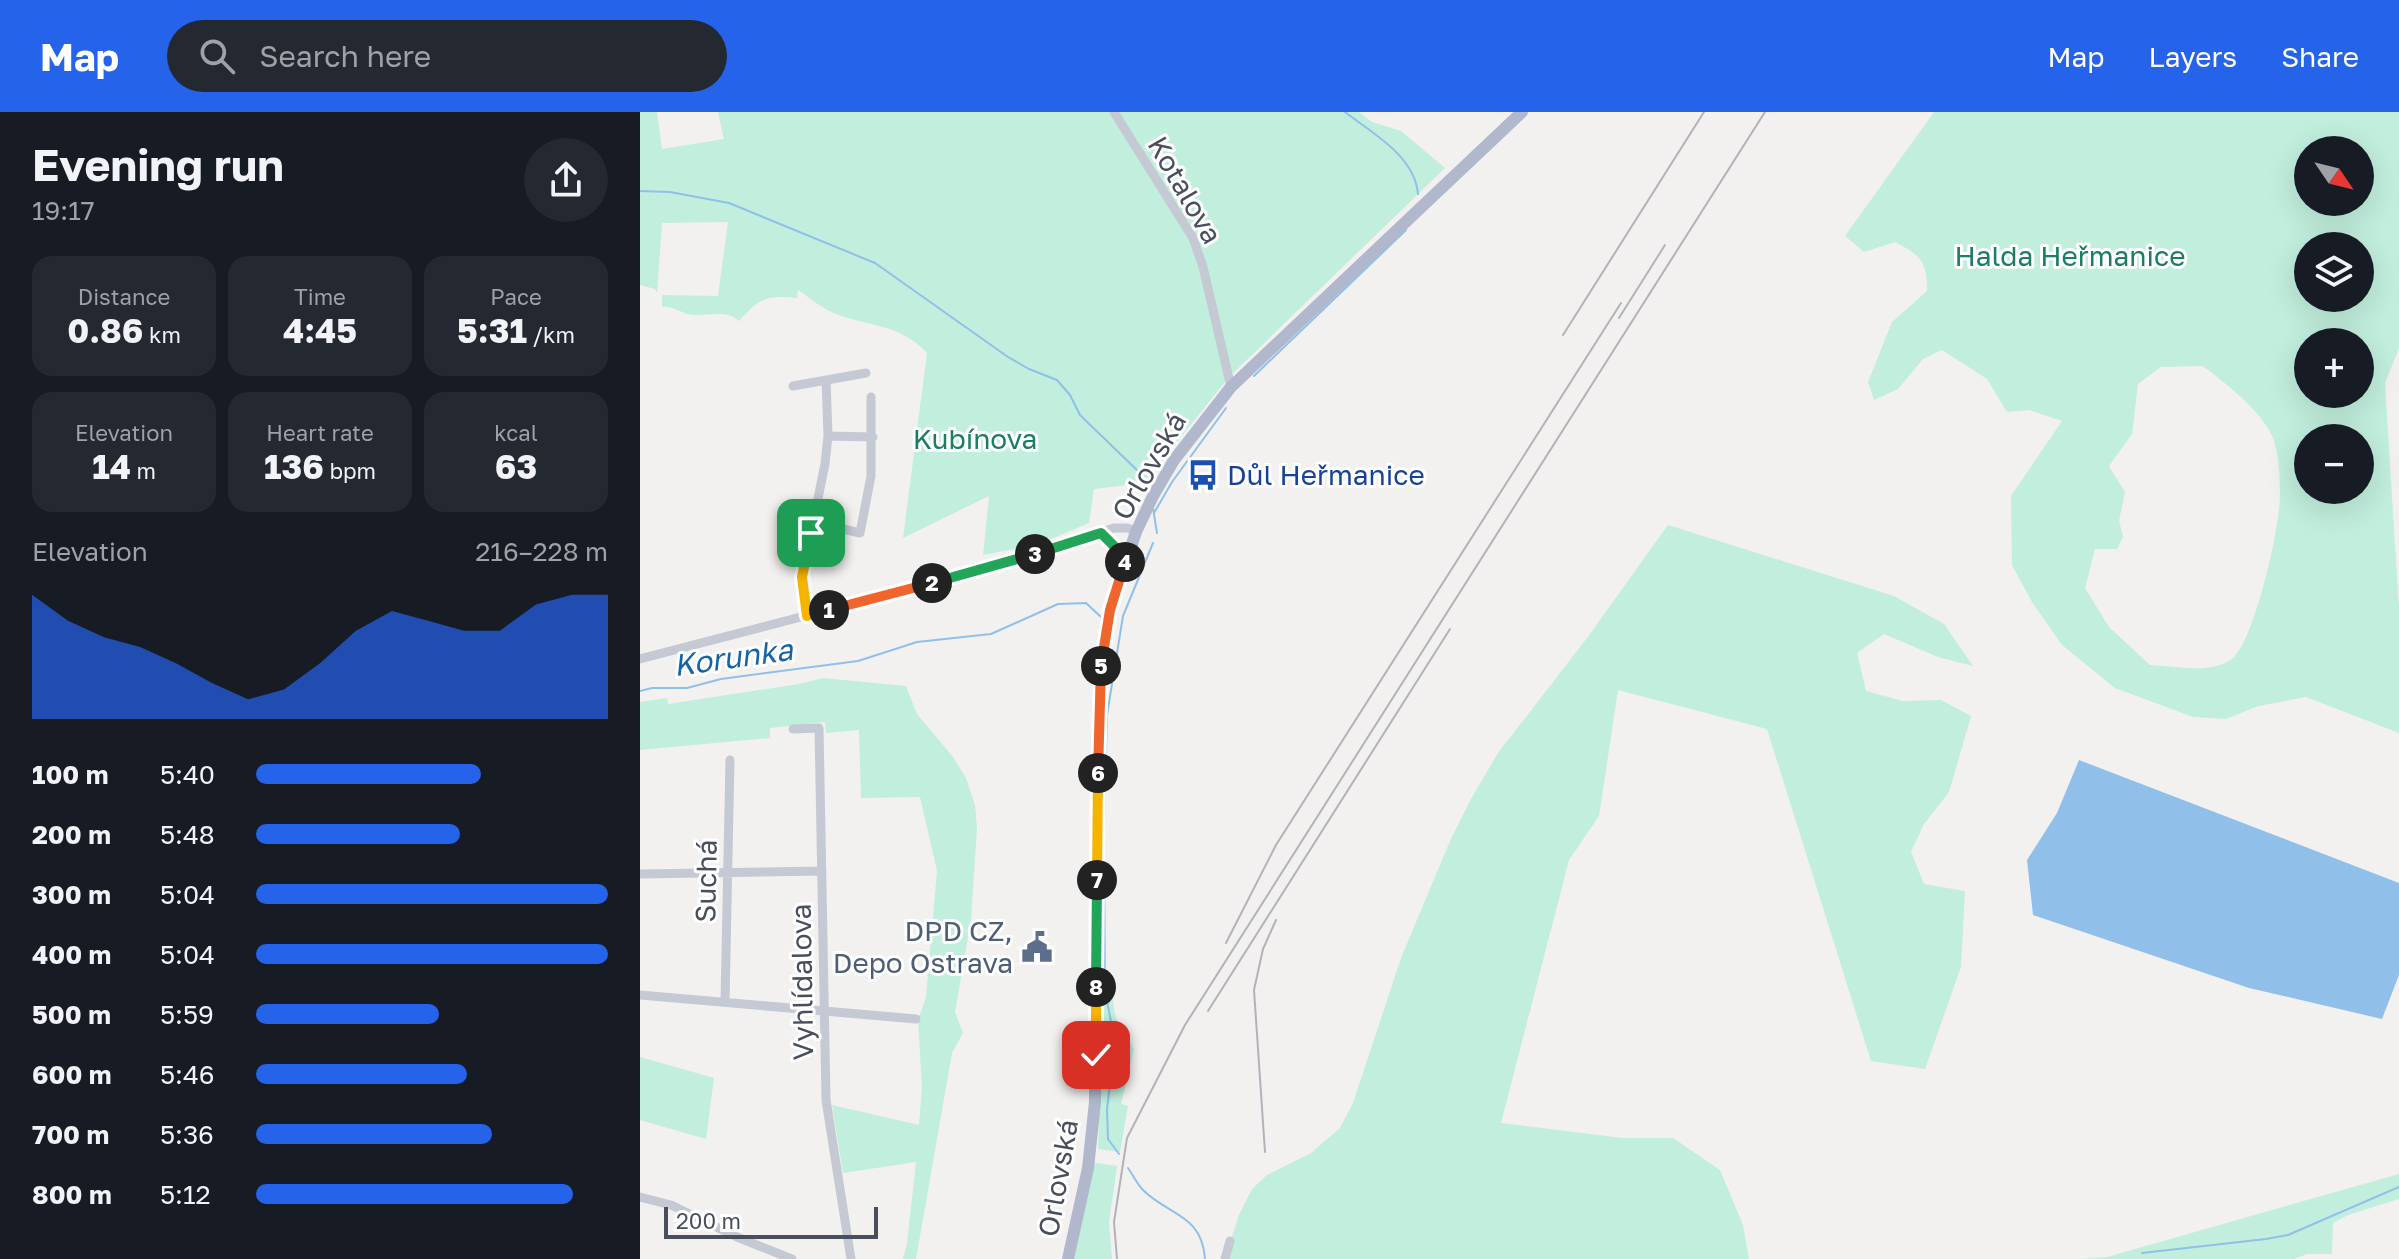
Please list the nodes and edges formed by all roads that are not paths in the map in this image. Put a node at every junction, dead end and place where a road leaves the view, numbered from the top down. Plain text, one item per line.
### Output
1 (1114, 112) edge
2 (1522, 112) edge
3 (866, 373) dead end
4 (826, 380) junction
5 (793, 386) dead end
6 (1231, 387) junction
7 (871, 397) dead end
8 (828, 436) junction
9 (873, 437) junction
10 (814, 522) junction
11 (1136, 532) junction
12 (1101, 533) junction
13 (1125, 563) junction
14 (807, 616) junction
15 (640, 659) edge
16 (793, 729) dead end
17 (730, 760) dead end
18 (822, 871) junction
19 (728, 873) junction
20 (640, 874) edge
21 (640, 995) edge
22 (725, 1002) junction
23 (824, 1010) junction
24 (916, 1019) dead end
25 (640, 1197) edge
26 (1230, 1241) dead end
27 (792, 1259) edge
28 (851, 1259) edge
29 (1068, 1259) edge
30 (1225, 1259) edge

1 - 6 street, Kotalova
2 - 6 main road, Orlovská
3 - 4 street
4 - 5 street
4 - 8 street
6 - 11 main road, Orlovská
7 - 9 street
8 - 9 street
8 - 10 street
9 - 10 street
10 - 14 street
11 - 12 street
11 - 13 main road, Orlovská
12 - 13 main road
12 - 14 street
13 - 29 main road, Orlovská
14 - 15 street
16 - 18 street, Vyhlídalova
17 - 19 street, Suchá
18 - 19 street
18 - 23 street, Vyhlídalova
19 - 20 street
19 - 22 street, Suchá
21 - 22 street
22 - 23 street
23 - 24 street
23 - 28 street, Vyhlídalova
25 - 27 street
26 - 30 street

